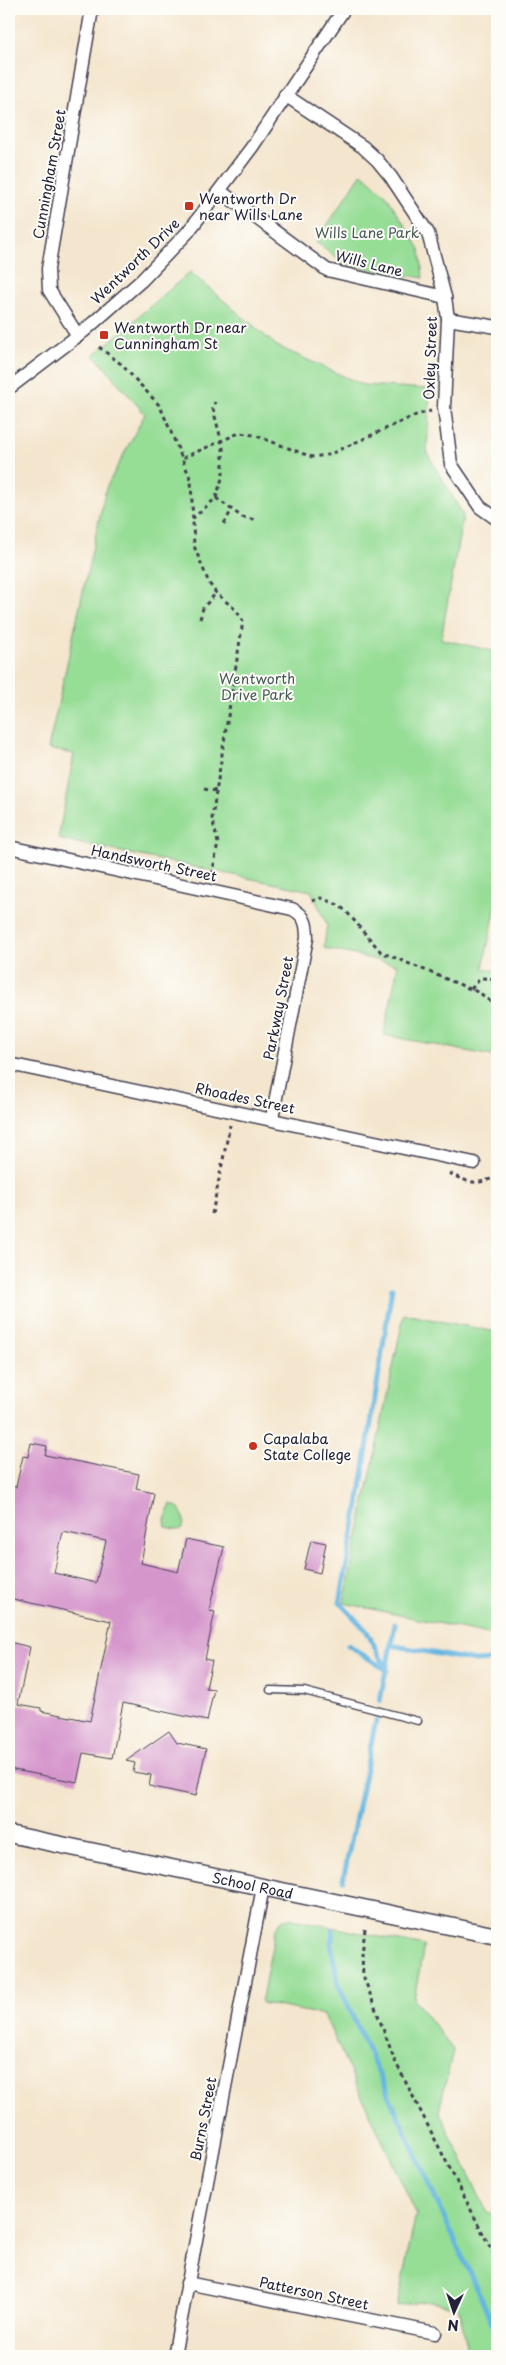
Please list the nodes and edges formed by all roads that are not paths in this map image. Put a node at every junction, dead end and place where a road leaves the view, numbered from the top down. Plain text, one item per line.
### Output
1 (92, 9) edge
2 (344, 9) edge
3 (286, 95) junction
4 (220, 191) junction
5 (445, 297) junction
6 (448, 320) junction
7 (497, 327) edge
8 (78, 336) junction
9 (9, 388) edge
10 (497, 519) edge
11 (9, 847) edge
12 (292, 908) joint
13 (9, 1064) edge
14 (272, 1118) junction
15 (474, 1163) dead end
16 (270, 1690) dead end
17 (418, 1721) dead end
18 (9, 1834) edge
19 (263, 1886) junction
20 (497, 1936) edge
21 (187, 2283) junction
22 (435, 2333) dead end
23 (174, 2356) edge

1 - 8 street, Cunningham Street
2 - 3 street, Wentworth Drive
3 - 4 street, Wentworth Drive
3 - 5 street, Oxley Street
4 - 5 street, Wills Lane
4 - 8 street, Wentworth Drive
5 - 6 street, Oxley Street
6 - 7 street
6 - 10 street, Oxley Street
8 - 9 street, Wentworth Drive
11 - 12 street, Handsworth Street
12 - 14 street, Parkway Street
13 - 14 street, Rhoades Street
14 - 15 street, Rhoades Street
16 - 17 lane
18 - 19 street, School Road
19 - 20 street, School Road
19 - 21 street, Burns Street
21 - 22 street, Patterson Street
21 - 23 street, Burns Street

